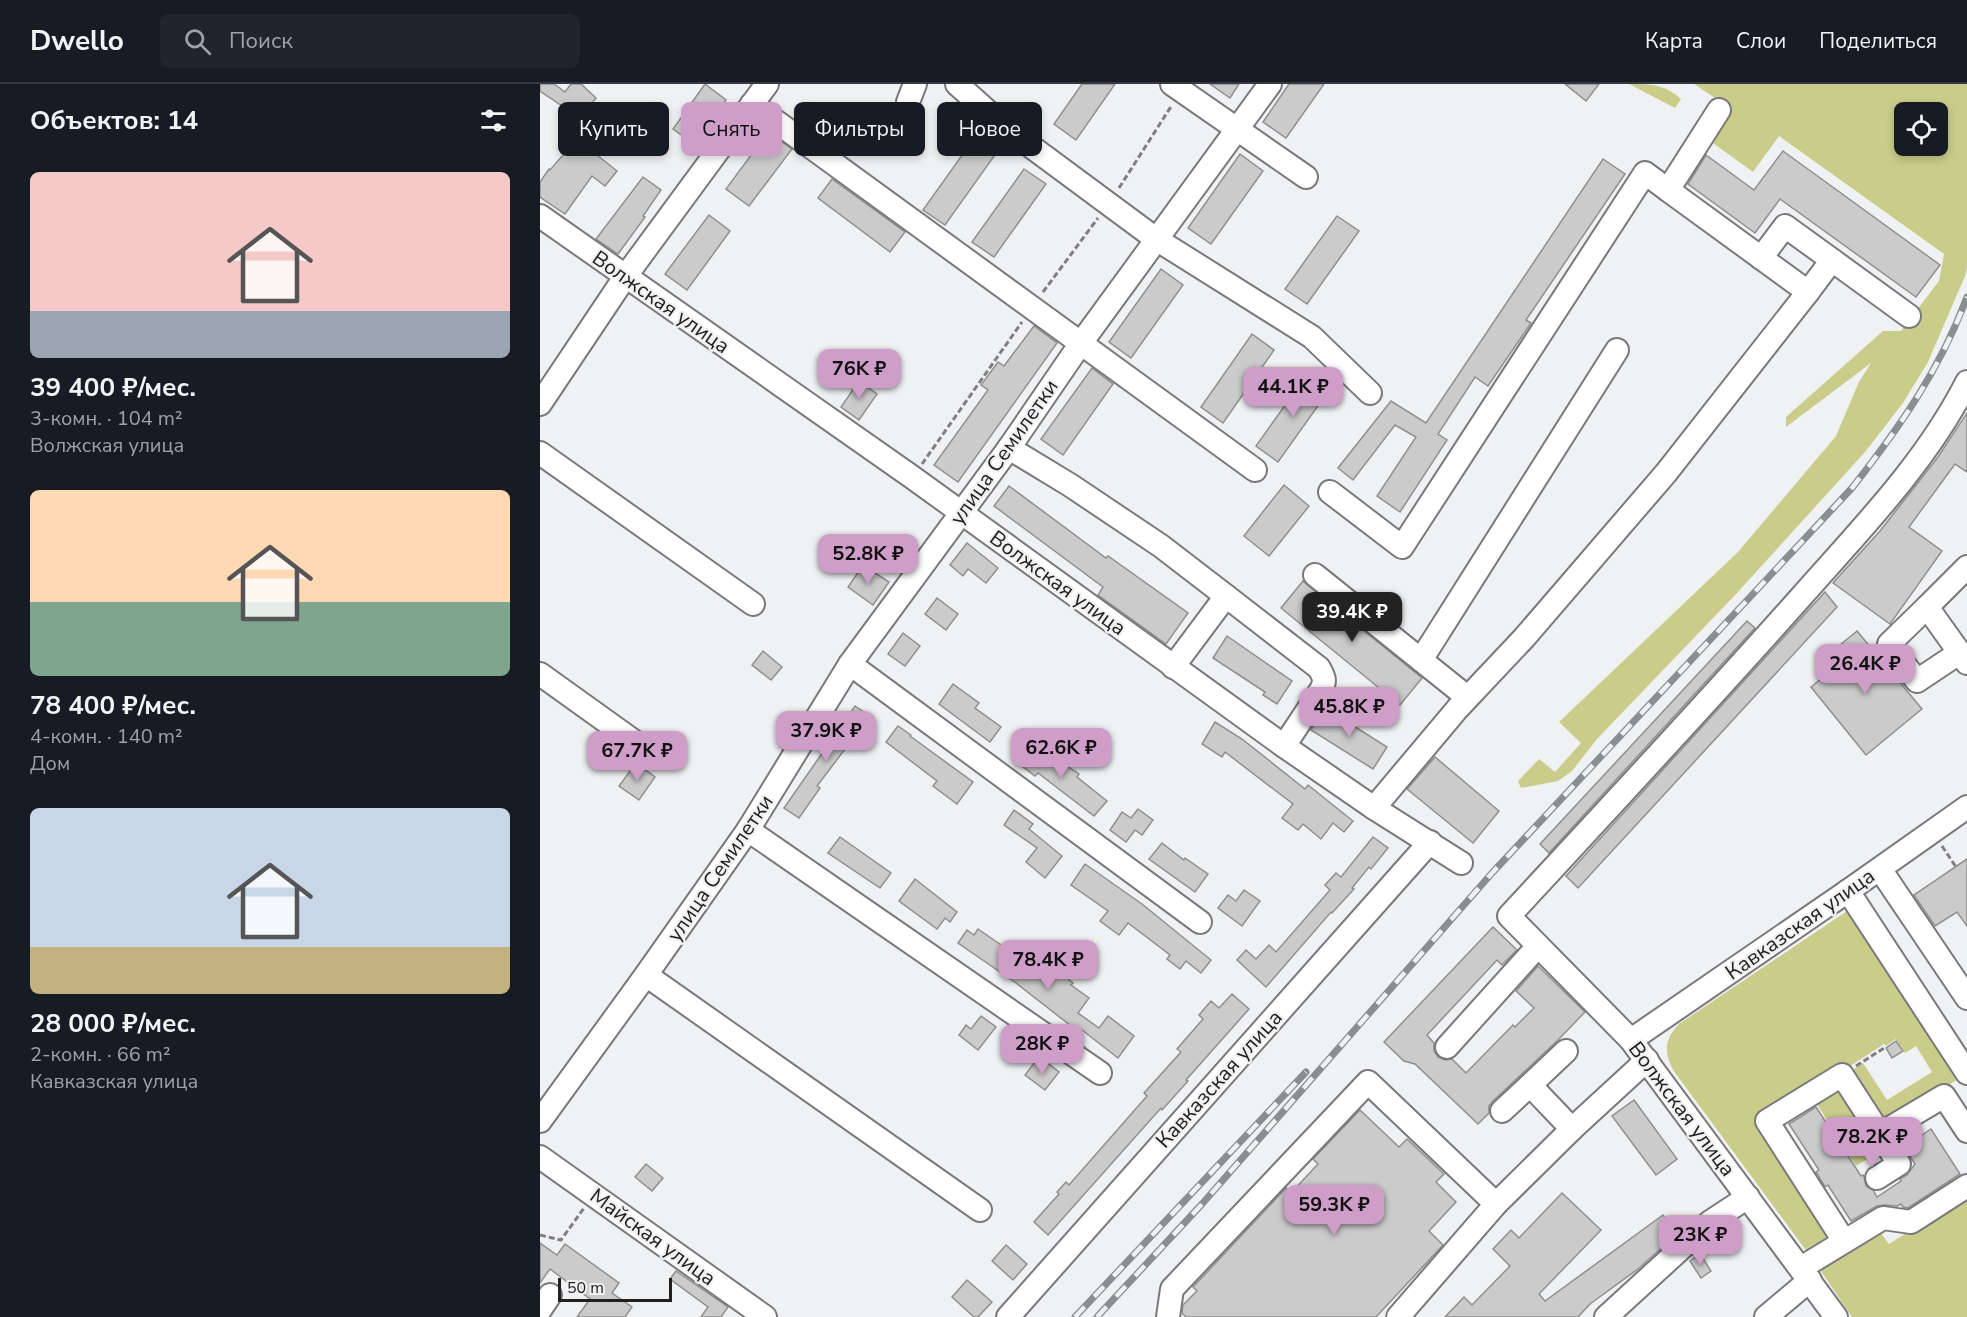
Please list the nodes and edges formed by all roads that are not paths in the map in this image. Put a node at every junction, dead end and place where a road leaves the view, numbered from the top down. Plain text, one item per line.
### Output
1 (767, 84) edge
2 (957, 84) edge
3 (1270, 84) edge
4 (1177, 87) edge
5 (754, 102) edge
6 (1719, 110) dead end
7 (782, 126) edge
8 (1237, 130) junction
9 (714, 156) edge
10 (1306, 177) dead end
11 (1668, 189) junction
12 (540, 216) edge
13 (1156, 240) junction
14 (1761, 258) junction
15 (1832, 260) junction
16 (625, 277) junction
17 (1808, 292) junction
18 (1909, 316) dead end
19 (1081, 343) junction
20 (1617, 350) dead end
21 (1967, 382) edge
22 (1370, 393) dead end
23 (540, 404) edge
24 (1009, 448) junction
25 (540, 453) edge
26 (1255, 470) dead end
27 (1330, 492) dead end
28 (962, 513) junction
29 (1967, 567) edge
30 (1315, 575) dead end
31 (1226, 596) junction
32 (753, 604) dead end
33 (1927, 607) junction
34 (1963, 658) edge
35 (1421, 660) junction
36 (850, 664) junction
37 (1173, 667) junction
38 (540, 675) edge
39 (1467, 697) junction
40 (639, 745) dead end
41 (1284, 746) junction
42 (1967, 807) edge
43 (1374, 808) junction
44 (748, 830) junction
45 (1430, 842) junction
46 (1461, 863) dead end
47 (1880, 869) junction
48 (1848, 891) junction
49 (1200, 922) dead end
50 (1538, 946) junction
51 (646, 975) junction
52 (1967, 998) edge
53 (1631, 1040) junction
54 (1447, 1047) dead end
55 (1566, 1051) dead end
56 (1647, 1060) junction
57 (1100, 1074) dead end
58 (1967, 1074) edge
59 (1530, 1085) junction
60 (1502, 1111) dead end
61 (540, 1121) edge
62 (1572, 1129) junction
63 (1967, 1131) edge
64 (1880, 1134) junction
65 (540, 1157) edge
66 (1876, 1178) dead end
67 (1967, 1186) edge
68 (1749, 1197) junction
69 (1496, 1204) junction
70 (980, 1210) dead end
71 (1844, 1241) junction
72 (1806, 1274) junction
73 (765, 1317) edge
74 (1008, 1317) edge
75 (1168, 1317) edge
76 (1398, 1317) edge
77 (1606, 1317) edge
78 (1766, 1317) edge
79 (1836, 1317) edge

1 - 5 street
2 - 13 street
3 - 8 street, улица Семилетки
4 - 8 street
6 - 11 street
7 - 19 street
8 - 10 street
8 - 13 street, улица Семилетки
9 - 16 street
11 - 14 street
11 - 27 street
12 - 16 street, Волжская улица
13 - 19 street, улица Семилетки
13 - 22 street
14 - 15 street
14 - 17 street
15 - 17 street
15 - 18 street
16 - 23 street
16 - 28 street, Волжская улица
17 - 39 street
19 - 24 street, улица Семилетки
19 - 26 street
20 - 35 street
21 - 50 street, Волжская улица
24 - 28 street, улица Семилетки
24 - 31 street
25 - 32 street
28 - 36 street, улица Семилетки
28 - 37 street, Волжская улица
29 - 33 street
30 - 35 street
31 - 37 street
31 - 41 street
33 - 34 street
33 - 34 street
35 - 39 street
36 - 44 street, улица Семилетки
36 - 49 street
37 - 41 street, Волжская улица
38 - 40 street
39 - 43 street
41 - 43 street, Волжская улица
42 - 47 street, Кавказская улица
43 - 45 street, Волжская улица
44 - 51 street, улица Семилетки
44 - 57 street
45 - 46 street, Волжская улица
45 - 74 street, Кавказская улица
47 - 48 street, Кавказская улица
47 - 52 street
48 - 53 street, Кавказская улица
48 - 58 street
50 - 53 street, Волжская улица
50 - 54 street
51 - 61 street, улица Семилетки
51 - 70 street
53 - 56 street, Волжская улица
55 - 59 street
56 - 62 street
56 - 68 street, Волжская улица
59 - 60 street
59 - 62 street
62 - 69 street
63 - 64 street
64 - 66 street
64 - 71 street
65 - 73 street, Майская улица
67 - 71 street
68 - 72 street, Волжская улица
68 - 77 street
69 - 75 street
69 - 76 street
71 - 72 street
72 - 78 street
72 - 79 street, Волжская улица

